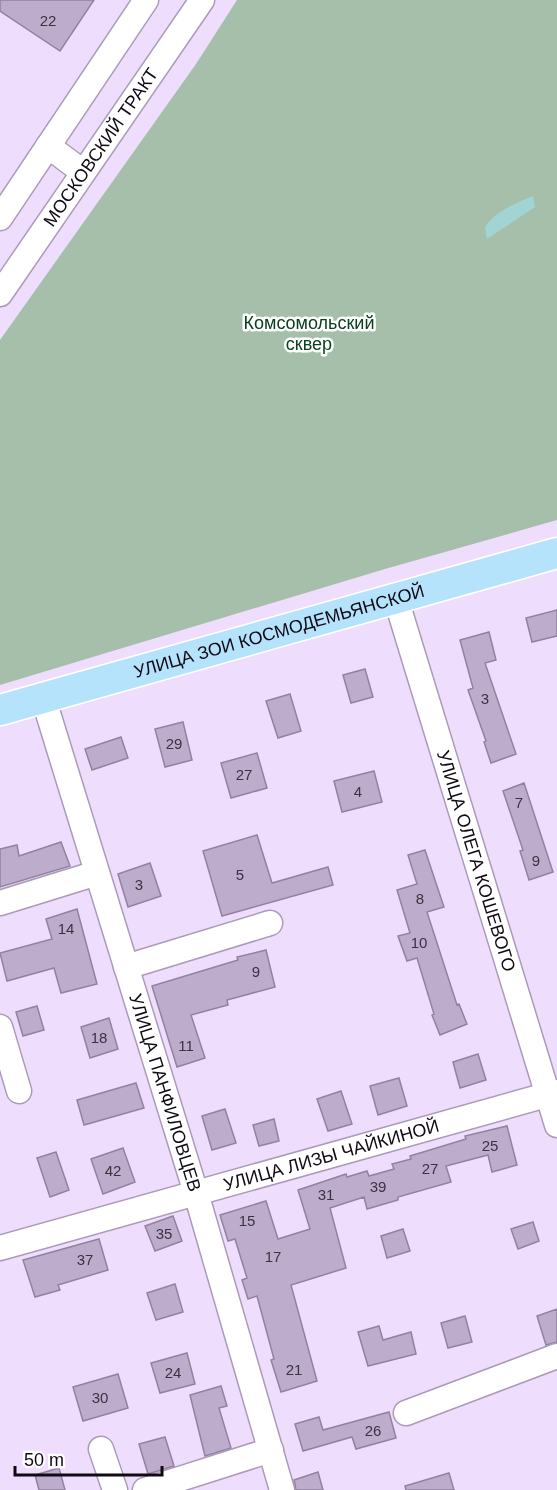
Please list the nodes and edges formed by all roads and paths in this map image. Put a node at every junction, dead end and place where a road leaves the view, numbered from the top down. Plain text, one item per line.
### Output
1 (146, 0) edge
2 (202, 0) edge
3 (48, 146) junction
4 (83, 172) junction
5 (0, 218) edge
6 (0, 294) edge
7 (557, 554) edge
8 (396, 599) junction
9 (43, 697) junction
10 (0, 710) edge
11 (97, 873) junction
12 (0, 903) edge
13 (270, 923) dead end
14 (126, 967) junction
15 (0, 1027) edge
16 (19, 1091) dead end
17 (552, 1093) edge
18 (557, 1125) edge
19 (196, 1193) junction
20 (0, 1248) edge
21 (557, 1356) edge
22 (406, 1413) dead end
23 (101, 1449) dead end
24 (271, 1450) junction
25 (115, 1490) edge
26 (146, 1490) edge
27 (282, 1490) edge

1 - 3 street
2 - 4 street, МОСКОВСКИЙ ТРАКТ
3 - 4 street
3 - 5 street
4 - 6 street, МОСКОВСКИЙ ТРАКТ
7 - 8 main road, УЛИЦА ЗОИ КОСМОДЕМЬЯНСКОЙ
8 - 9 main road, УЛИЦА ЗОИ КОСМОДЕМЬЯНСКОЙ
8 - 17 street, УЛИЦА ОЛЕГА КОШЕВОГО
9 - 10 main road, УЛИЦА ЗОИ КОСМОДЕМЬЯНСКОЙ
9 - 11 street, УЛИЦА ПАНФИЛОВЦЕВ
11 - 12 street
11 - 14 street, УЛИЦА ПАНФИЛОВЦЕВ
13 - 14 street
14 - 19 street, УЛИЦА ПАНФИЛОВЦЕВ
15 - 16 street
17 - 18 street, УЛИЦА ОЛЕГА КОШЕВОГО
17 - 19 street, УЛИЦА ЛИЗЫ ЧАЙКИНОЙ
19 - 20 street, УЛИЦА ЛИЗЫ ЧАЙКИНОЙ
19 - 24 street, УЛИЦА ПАНФИЛОВЦЕВ
21 - 22 street
23 - 25 street
24 - 26 street
24 - 27 street, УЛИЦА ПАНФИЛОВЦЕВ

